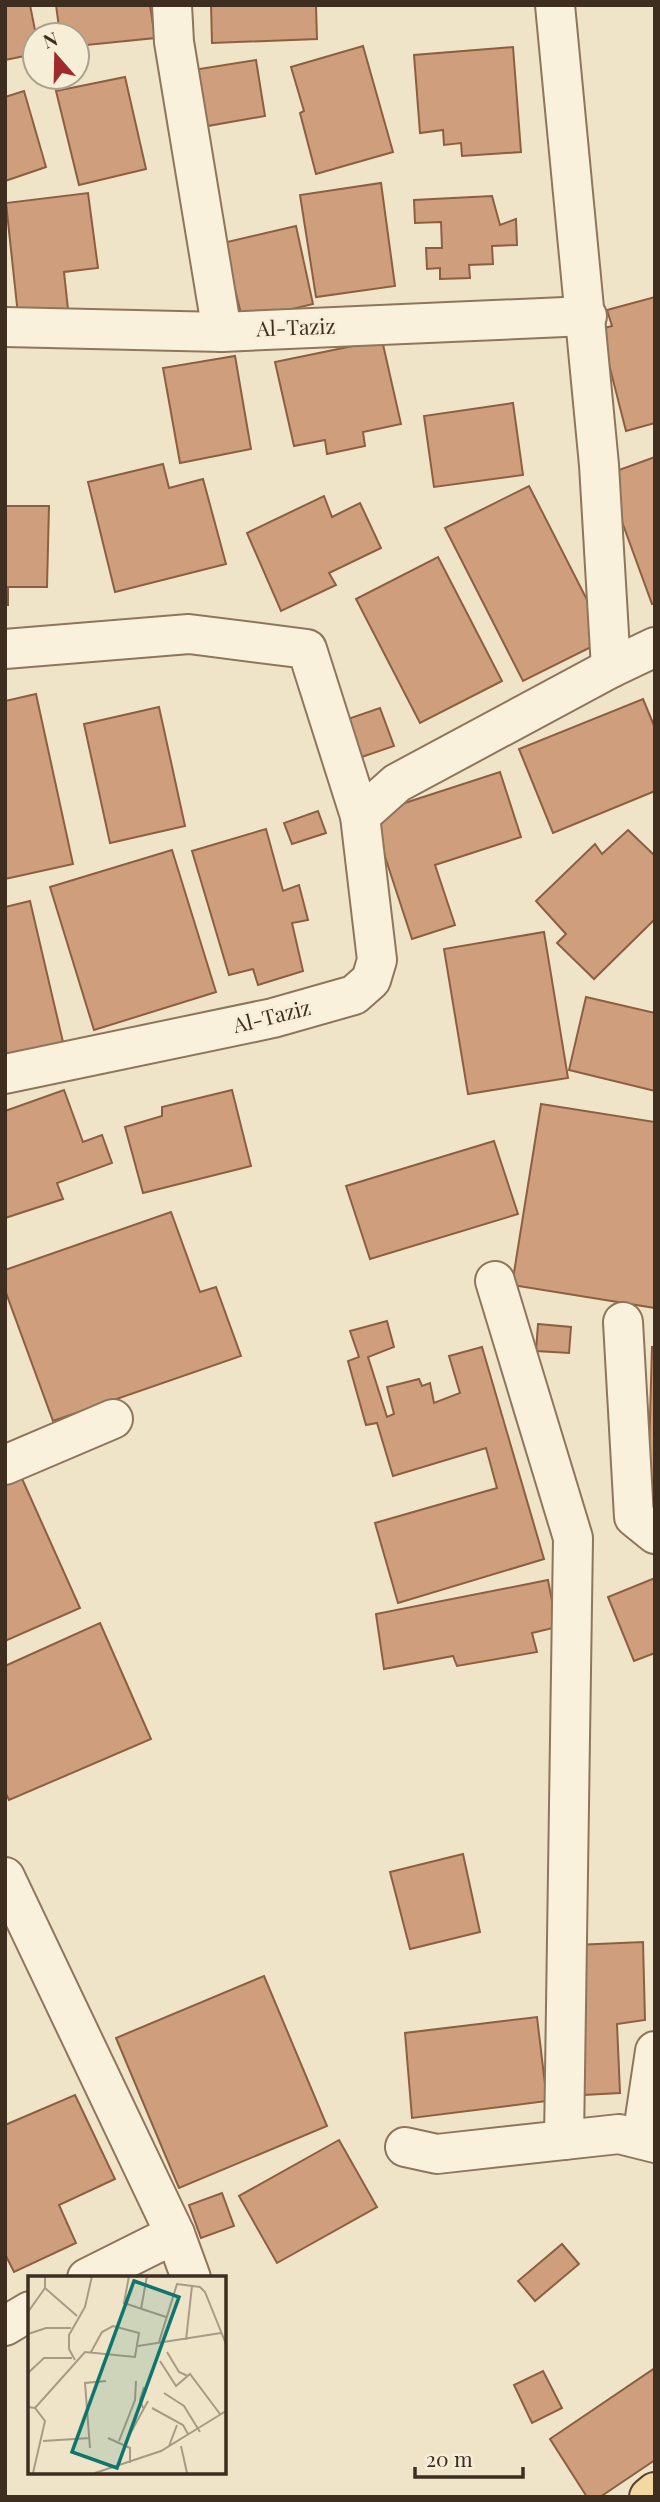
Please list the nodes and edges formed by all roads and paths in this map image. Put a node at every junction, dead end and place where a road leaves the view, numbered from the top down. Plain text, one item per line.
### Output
1 (172, 5) edge
2 (555, 5) edge
3 (586, 316) junction
4 (5, 327) edge
5 (222, 332) junction
6 (655, 647) edge
7 (5, 649) edge
8 (611, 668) junction
9 (360, 816) junction
10 (5, 1074) edge
11 (495, 1281) dead end
12 (623, 1322) dead end
13 (113, 1419) dead end
14 (5, 1465) edge
15 (655, 1534) edge
16 (5, 1877) edge
17 (655, 2051) edge
18 (564, 2140) junction
19 (648, 2141) edge
20 (405, 2147) dead end
21 (175, 2234) junction
22 (91, 2276) edge
23 (190, 2276) edge
24 (28, 2312) edge
25 (5, 2326) edge
26 (655, 2492) edge
27 (649, 2497) edge

1 - 5 street
2 - 3 street
3 - 5 street, Al-Taziz
3 - 8 street
4 - 5 street, Al-Taziz
6 - 8 street
7 - 9 street, Al-Taziz
8 - 9 street
9 - 10 street, Al-Taziz
11 - 18 street
12 - 15 street
13 - 14 street
16 - 21 street
17 - 19 street
18 - 19 street
18 - 20 street
21 - 22 street
21 - 23 street
24 - 25 street
26 - 27 main road

